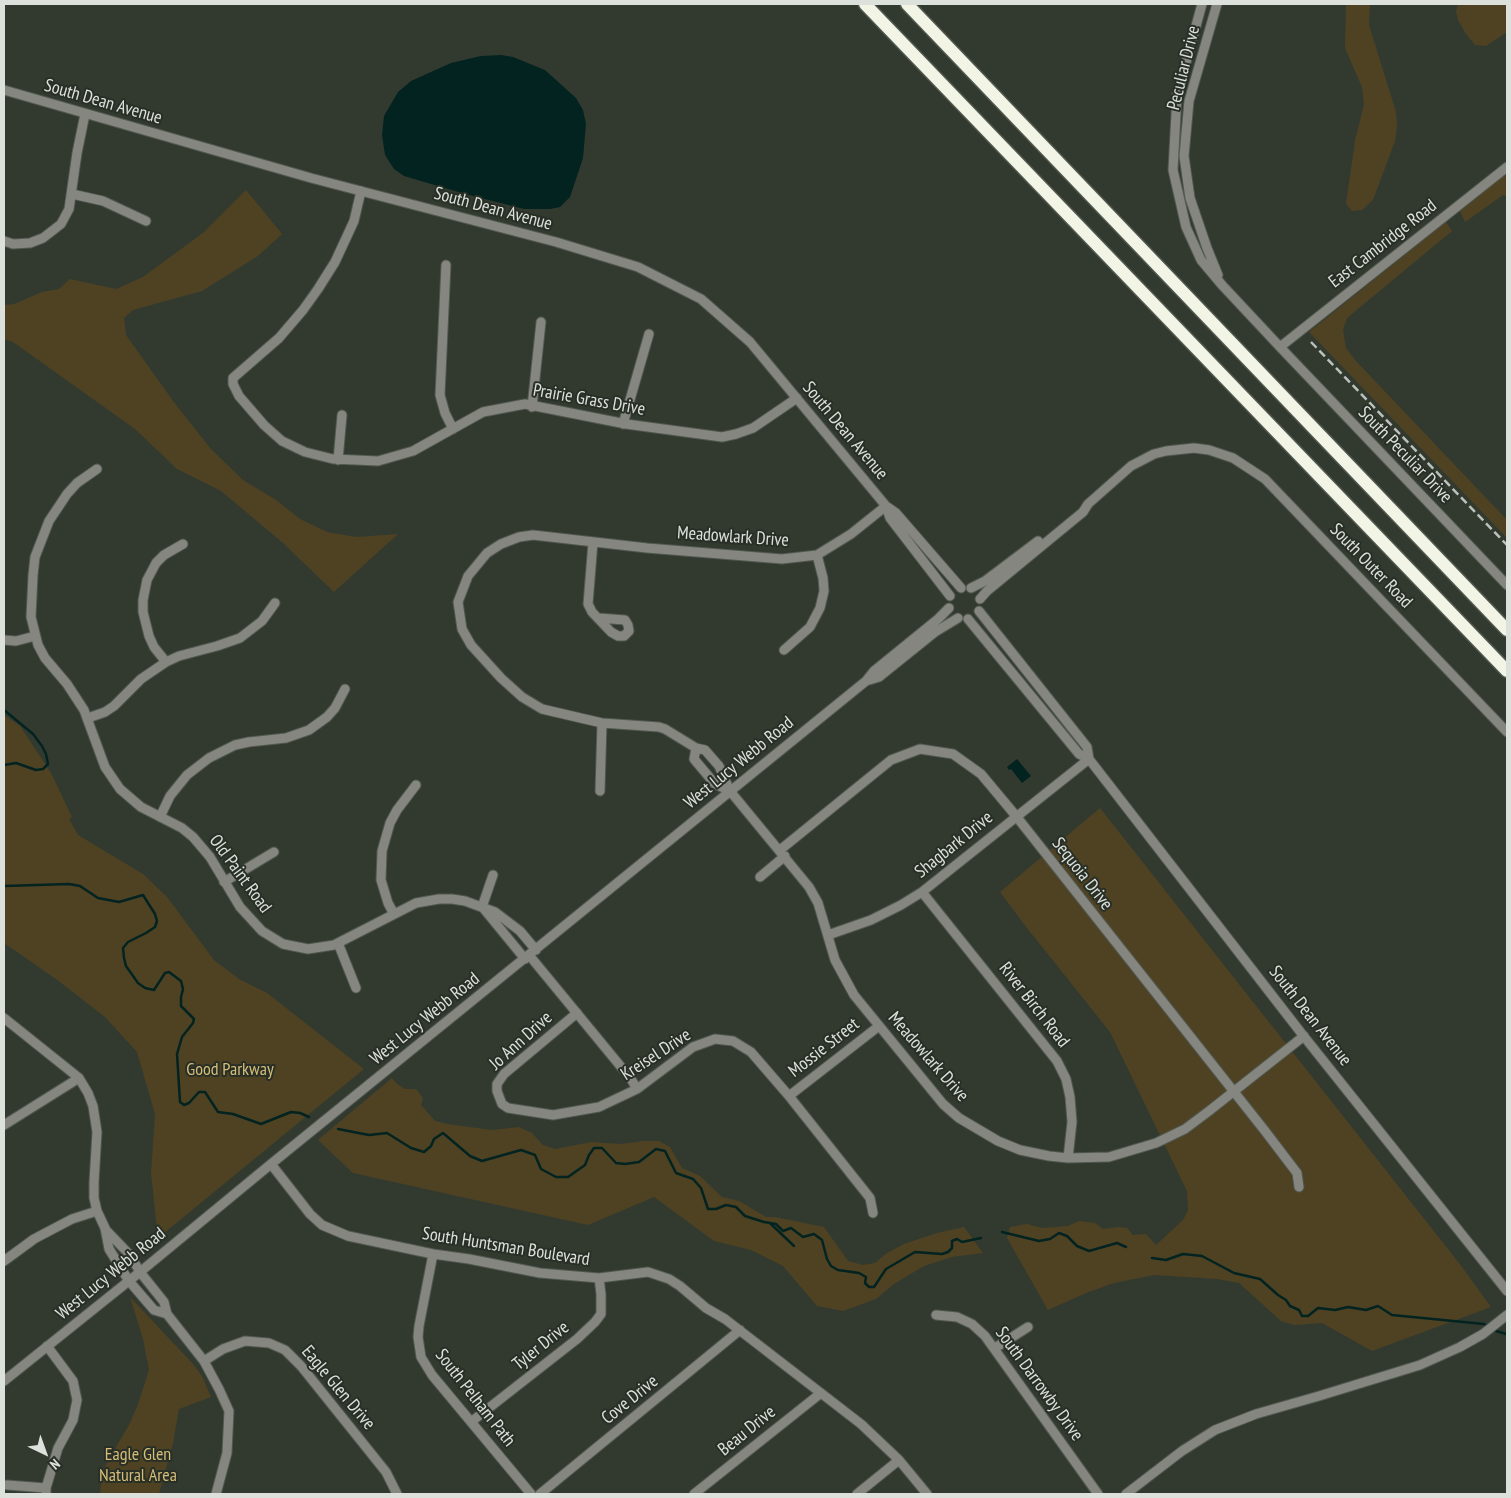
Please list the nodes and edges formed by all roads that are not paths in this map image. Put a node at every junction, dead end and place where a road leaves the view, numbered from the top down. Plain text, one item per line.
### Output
1 (864, 4) edge
2 (907, 4) edge
3 (1202, 4) edge
4 (1217, 4) edge
5 (4, 90) edge
6 (85, 114) junction
7 (1507, 167) edge
8 (361, 191) junction
9 (72, 194) junction
10 (146, 221) dead end
11 (4, 241) edge
12 (446, 265) dead end
13 (1222, 285) junction
14 (541, 322) dead end
15 (649, 334) dead end
16 (1280, 347) junction
17 (797, 398) junction
18 (532, 407) junction
19 (342, 415) dead end
20 (623, 424) junction
21 (453, 429) junction
22 (338, 460) junction
23 (98, 469) dead end
24 (1088, 504) junction
25 (886, 506) junction
26 (593, 542) junction
27 (183, 544) dead end
28 (817, 555) junction
29 (1507, 585) edge
30 (961, 588) junction
31 (971, 588) junction
32 (950, 596) junction
33 (980, 599) junction
34 (275, 603) dead end
35 (949, 608) junction
36 (979, 611) junction
37 (599, 618) dead end
38 (958, 618) junction
39 (968, 619) junction
40 (1507, 630) edge
41 (35, 636) junction
42 (4, 640) edge
43 (784, 650) dead end
44 (166, 662) junction
45 (1507, 672) edge
46 (866, 681) junction
47 (345, 689) dead end
48 (88, 718) junction
49 (602, 723) junction
50 (1507, 732) edge
51 (696, 748) junction
52 (1089, 759) junction
53 (416, 785) dead end
54 (600, 791) dead end
55 (730, 791) junction
56 (1016, 816) junction
57 (160, 817) junction
58 (274, 852) dead end
59 (783, 853) junction
60 (493, 875) dead end
61 (760, 877) dead end
62 (224, 882) junction
63 (922, 892) junction
64 (482, 907) junction
65 (394, 914) junction
66 (828, 935) junction
67 (338, 943) junction
68 (530, 954) junction
69 (356, 988) dead end
70 (577, 1013) junction
71 (4, 1018) edge
72 (879, 1026) junction
73 (1304, 1036) junction
74 (79, 1078) junction
75 (637, 1089) junction
76 (1234, 1091) junction
77 (790, 1096) junction
78 (499, 1098) joint
79 (4, 1126) edge
80 (1068, 1158) junction
81 (270, 1164) junction
82 (1299, 1187) dead end
83 (97, 1211) junction
84 (873, 1213) dead end
85 (105, 1228) junction
86 (433, 1254) junction
87 (4, 1261) edge
88 (140, 1272) junction
89 (599, 1278) junction
90 (129, 1281) junction
91 (1507, 1291) edge
92 (167, 1314) junction
93 (936, 1315) dead end
94 (1507, 1315) edge
95 (1028, 1327) dead end
96 (740, 1330) junction
97 (47, 1346) junction
98 (995, 1348) junction
99 (204, 1361) junction
100 (4, 1381) edge
101 (821, 1393) junction
102 (471, 1422) junction
103 (899, 1460) junction
104 (7, 1485) dead end
105 (46, 1491) edge
106 (216, 1494) edge
107 (397, 1494) edge
108 (531, 1494) edge
109 (540, 1494) edge
110 (694, 1494) edge
111 (857, 1494) edge
112 (927, 1494) edge
113 (1098, 1494) edge
114 (1126, 1494) edge

1 - 45 highway
2 - 40 highway
3 - 13 street, Peculiar Drive
4 - 13 street, Peculiar Drive
5 - 6 street, South Dean Avenue
6 - 8 street, South Dean Avenue
6 - 9 street
7 - 16 street, East Cambridge Road
8 - 17 street, South Dean Avenue
8 - 22 street, Prairie Grass Drive
9 - 10 street
9 - 11 street
12 - 21 street
13 - 16 street, Peculiar Drive
14 - 18 street
15 - 20 street
16 - 29 street, South Peculiar Drive
17 - 20 street, Prairie Grass Drive
17 - 25 street, South Dean Avenue
18 - 20 street, Prairie Grass Drive
18 - 21 street, Prairie Grass Drive
19 - 22 street
21 - 22 street, Prairie Grass Drive
23 - 41 street, Old Paint Road
24 - 31 street
24 - 33 street
24 - 50 street, South Outer Road
25 - 28 street, Meadowlark Drive
25 - 30 street, South Dean Avenue
25 - 32 street, South Dean Avenue
26 - 28 street, Meadowlark Drive
26 - 37 street
26 - 49 street, Meadowlark Drive
27 - 44 street
28 - 43 street
30 - 31 street
30 - 32 street
31 - 33 street
32 - 35 street
33 - 36 street
34 - 44 street
35 - 38 street
35 - 46 street, West Lucy Webb Road
36 - 39 street
36 - 52 street, South Dean Avenue
38 - 39 street
38 - 46 street, West Lucy Webb Road
39 - 52 street, South Dean Avenue
41 - 42 street
41 - 48 street, Old Paint Road
44 - 48 street
46 - 55 street, West Lucy Webb Road
47 - 57 street
48 - 57 street, Old Paint Road
49 - 51 street, Meadowlark Drive
49 - 54 street
51 - 55 street, Meadowlark Drive
51 - 55 street
52 - 56 street, Shagbark Drive
52 - 73 street, South Dean Avenue
53 - 65 street
55 - 59 street, Meadowlark Drive
55 - 68 street, West Lucy Webb Road
56 - 59 street, Sequoia Drive
56 - 63 street, Shagbark Drive
56 - 76 street, Sequoia Drive
57 - 62 street, Old Paint Road
58 - 62 street
59 - 61 street, Sequoia Drive
59 - 66 street, Meadowlark Drive
60 - 64 street
62 - 67 street, Old Paint Road
63 - 66 street, Shagbark Drive
63 - 80 street, River Birch Road
64 - 65 street, Old Paint Road
64 - 68 street, Old Paint Road
64 - 68 street, Old Paint Road
65 - 67 street, Old Paint Road
66 - 72 street, Meadowlark Drive
67 - 69 street
68 - 70 street, Old Paint Road
68 - 81 street, West Lucy Webb Road
70 - 75 street, Old Paint Road
70 - 78 street, Jo Ann Drive
71 - 74 street
72 - 77 street, Mossie Street
72 - 80 street, Meadowlark Drive
73 - 76 street, Meadowlark Drive
73 - 91 street, South Dean Avenue
74 - 79 street
74 - 83 street
75 - 77 street, Kreisel Drive
75 - 78 street, Kreisel Drive
76 - 80 street, Meadowlark Drive
76 - 82 street, Sequoia Drive
77 - 84 street, Kreisel Drive
81 - 86 street, South Huntsman Boulevard
81 - 88 street, West Lucy Webb Road
83 - 85 street
83 - 87 street
85 - 88 street
85 - 90 street
86 - 89 street, South Huntsman Boulevard
86 - 102 street, South Pelham Path
88 - 90 street, West Lucy Webb Road
88 - 92 street
89 - 96 street, South Huntsman Boulevard
89 - 102 street, Tyler Drive
90 - 92 street
90 - 97 street, West Lucy Webb Road
92 - 99 street
93 - 98 street, South Darrowby Drive
94 - 114 street
95 - 98 street
96 - 101 street, South Huntsman Boulevard
96 - 109 street, Cove Drive
97 - 100 street, West Lucy Webb Road
97 - 105 street
98 - 113 street, South Darrowby Drive
99 - 106 street
99 - 107 street, Eagle Glen Drive
101 - 103 street, South Huntsman Boulevard
101 - 110 street, Beau Drive
102 - 108 street, South Pelham Path
103 - 111 street
103 - 112 street, South Huntsman Boulevard
104 - 105 street

